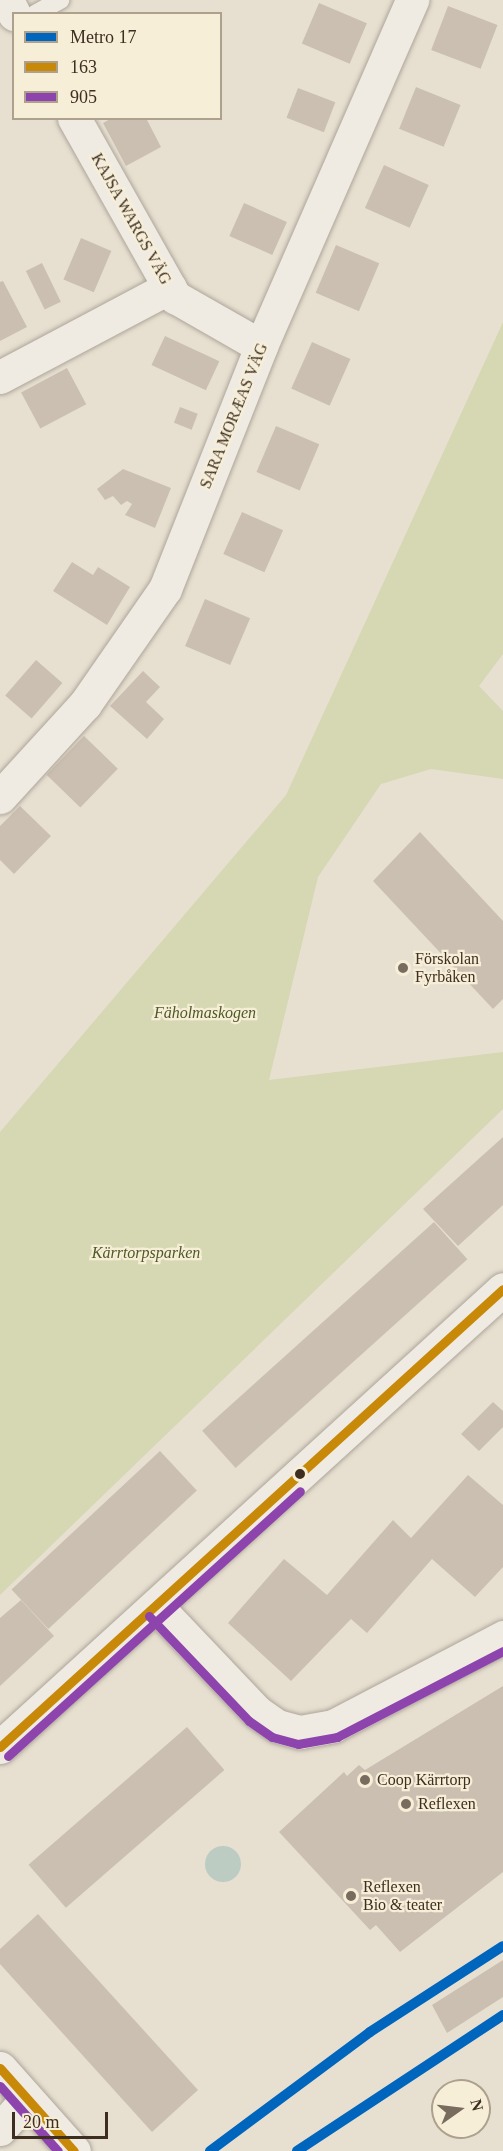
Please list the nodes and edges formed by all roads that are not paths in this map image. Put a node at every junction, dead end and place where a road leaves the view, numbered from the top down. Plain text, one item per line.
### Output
1 (60, 0) edge
2 (412, 0) edge
3 (39, 12) edge
4 (75, 120) edge
5 (170, 287) junction
6 (261, 346) junction
7 (0, 377) edge
8 (0, 797) edge
9 (503, 1289) edge
10 (158, 1608) junction
11 (503, 1637) edge
12 (0, 1747) edge
13 (0, 2068) edge
14 (27, 2099) junction
15 (0, 2129) edge
16 (74, 2151) edge

1 - 3 lane
2 - 6 street, SARA MORÆAS VÄG
4 - 5 street, KAJSA WARGS VÄG
5 - 6 street, KAJSA WARGS VÄG
5 - 7 street
6 - 8 street, SARA MORÆAS VÄG
9 - 10 street
10 - 11 street
10 - 12 street
13 - 14 street
14 - 15 street
14 - 16 street

